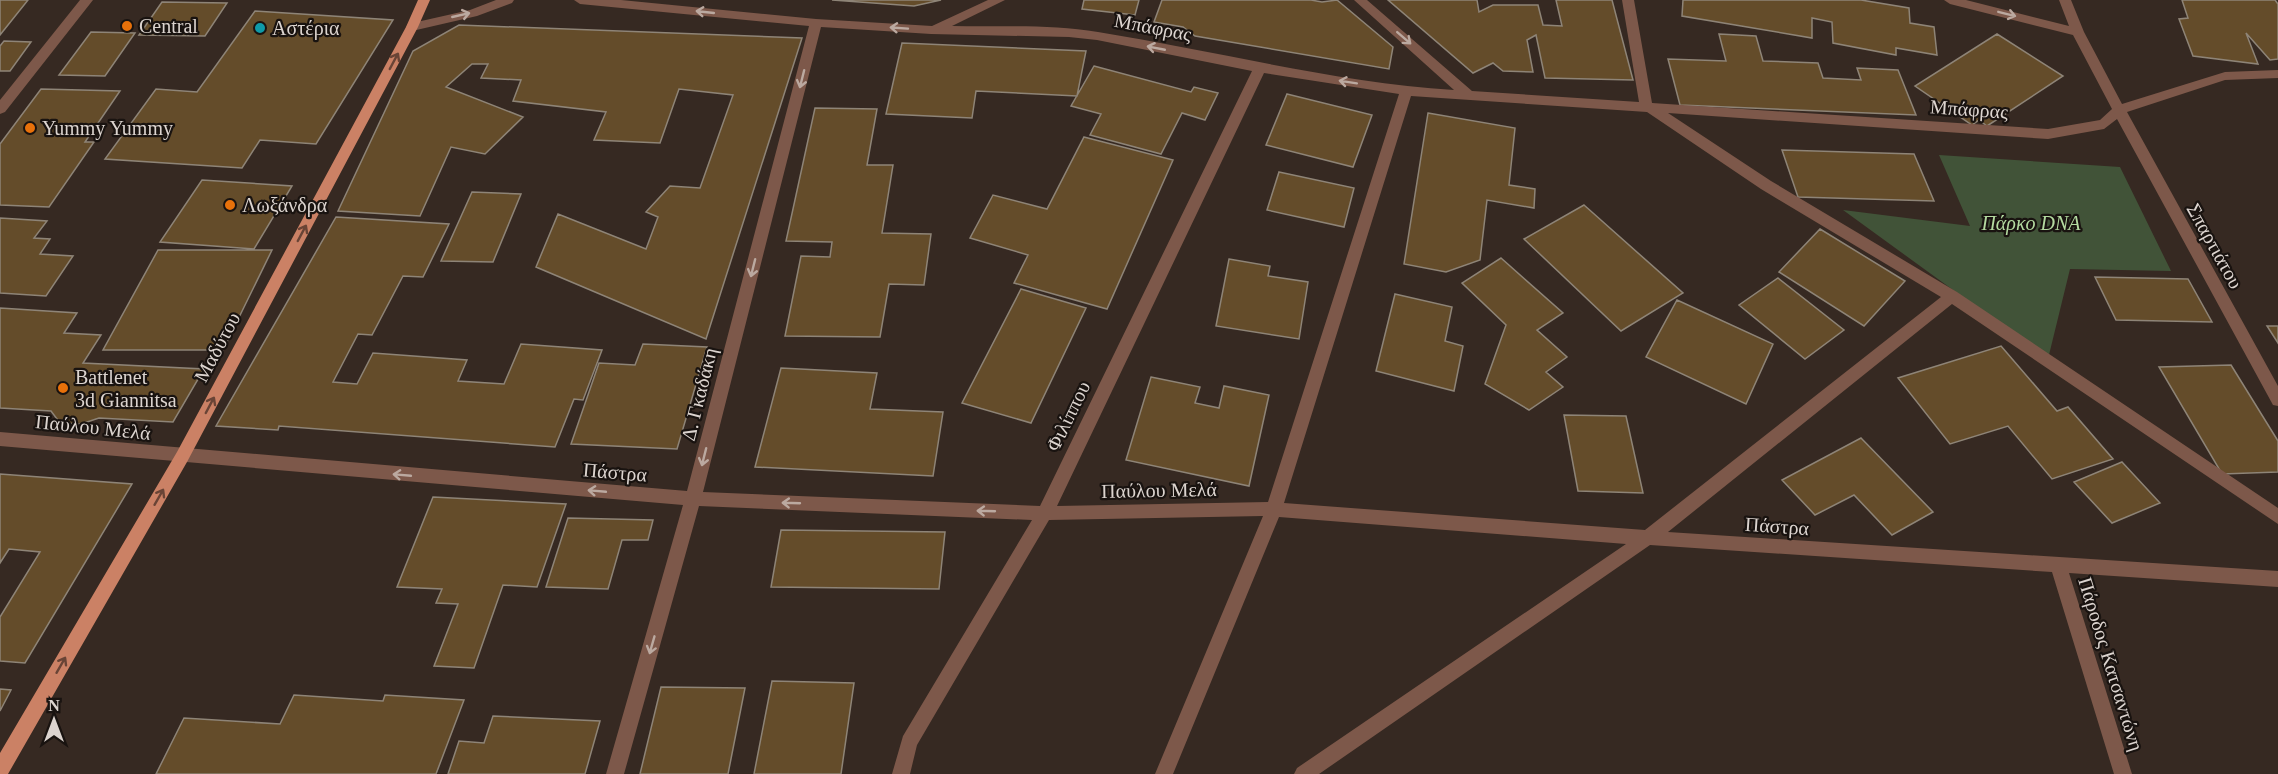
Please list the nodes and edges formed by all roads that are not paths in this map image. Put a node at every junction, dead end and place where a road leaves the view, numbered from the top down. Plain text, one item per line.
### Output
1 (87, 0) edge
2 (424, 0) edge
3 (508, 0) edge
4 (580, 0) edge
5 (999, 0) edge
6 (1360, 0) edge
7 (1628, 0) edge
8 (1950, 0) edge
9 (2065, 0) edge
10 (816, 23) junction
11 (412, 27) junction
12 (932, 30) junction
13 (2078, 32) junction
14 (1260, 68) junction
15 (2278, 74) edge
16 (1406, 91) junction
17 (1467, 94) junction
18 (1646, 105) junction
19 (0, 110) edge
20 (2119, 110) junction
21 (1952, 296) junction
22 (2278, 400) edge
23 (0, 439) edge
24 (183, 456) junction
25 (693, 499) junction
26 (1274, 509) junction
27 (1045, 513) junction
28 (2278, 517) edge
29 (1648, 538) junction
30 (2059, 567) junction
31 (2278, 579) edge
32 (0, 770) edge
33 (615, 774) edge
34 (901, 774) edge
35 (1164, 774) edge
36 (1303, 774) edge
37 (2122, 774) edge

1 - 19 street
2 - 11 main road, Μαδύτου
11 -> 3 street
10 -> 4 street, Μπάφρας
5 - 12 street
6 -> 17 street
7 - 18 street
8 -> 13 street
9 - 13 street, Σπαρτιάτου
12 -> 10 street, Μπάφρας
10 -> 25 street, Δ. Γκαδάκη
24 -> 11 main road, Μαδύτου
14 -> 12 street, Μπάφρας
13 - 20 street, Σπαρτιάτου
16 -> 14 street, Μπάφρας
14 - 27 street, Φιλίππου
15 - 20 street, Μπάφρας
16 - 17 street, Μπάφρας
16 - 26 street
17 - 18 street, Μπάφρας
18 - 20 street, Μπάφρας
18 - 21 street
20 - 22 street, Σπαρτιάτου
21 - 28 street
21 - 29 street
23 - 24 street, Παύλου Μελά
25 -> 24 street, Πάστρα
32 -> 24 main road, Μαδύτου
27 -> 25 street, Πάστρα
25 -> 33 street, Δ. Γκαδάκη
26 - 27 street, Παύλου Μελά
26 - 29 street, Πάστρα
26 - 35 street
27 - 34 street, Φιλίππου
29 - 30 street, Πάστρα
29 - 36 street
30 - 31 street, Πάστρα
30 - 37 street, Πάροδος Κατσαντώνη

